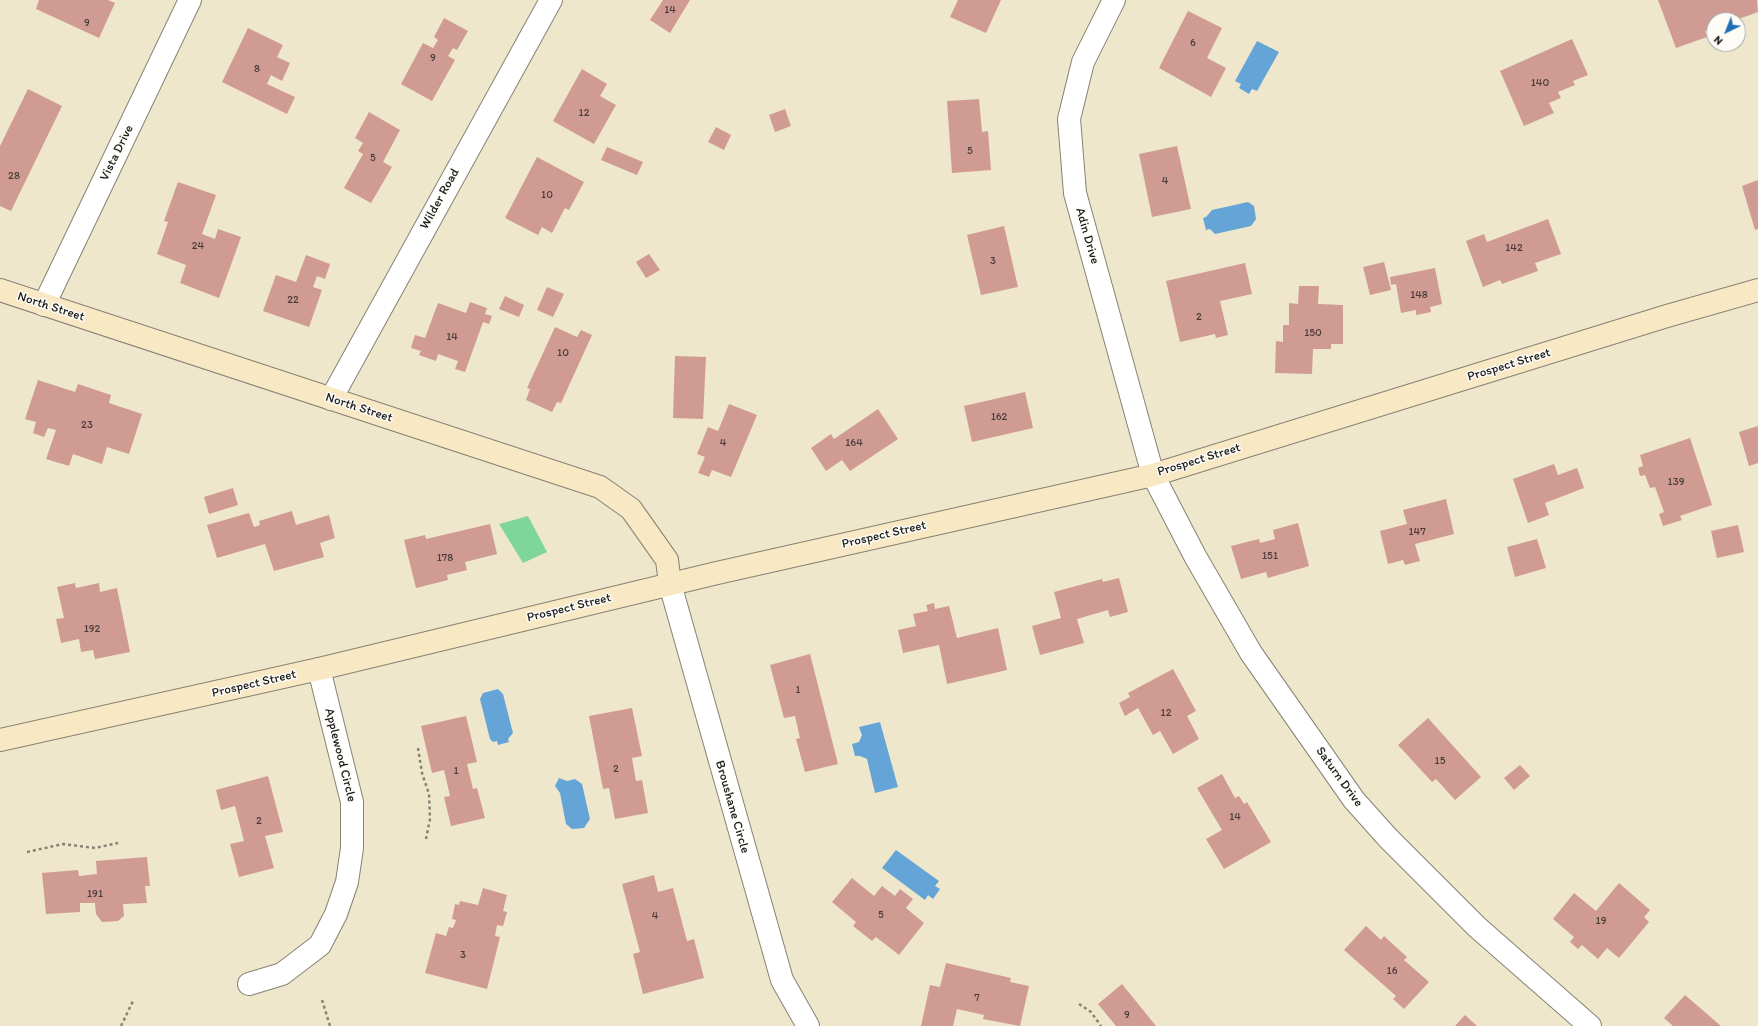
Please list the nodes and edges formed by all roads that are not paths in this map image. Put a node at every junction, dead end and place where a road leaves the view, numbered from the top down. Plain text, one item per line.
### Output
1 (190, 0) edge
2 (551, 0) edge
3 (1114, 0) edge
4 (0, 290) edge
5 (1758, 290) edge
6 (44, 305) junction
7 (331, 399) junction
8 (1153, 475) junction
9 (670, 584) junction
10 (319, 669) junction
11 (0, 740) edge
12 (249, 984) dead end
13 (808, 1026) edge
14 (1590, 1026) edge

1 - 6 street, Vista Drive
2 - 7 street, Wilder Road
3 - 8 street, Adin Drive
4 - 6 street, North Street
5 - 8 street, Prospect Street
6 - 7 street, North Street
7 - 9 street, North Street
8 - 9 street, Prospect Street
8 - 14 street, Saturn Drive
9 - 10 street, Prospect Street
9 - 13 street, Broushane Circle
10 - 11 street, Prospect Street
10 - 12 street, Applewood Circle

